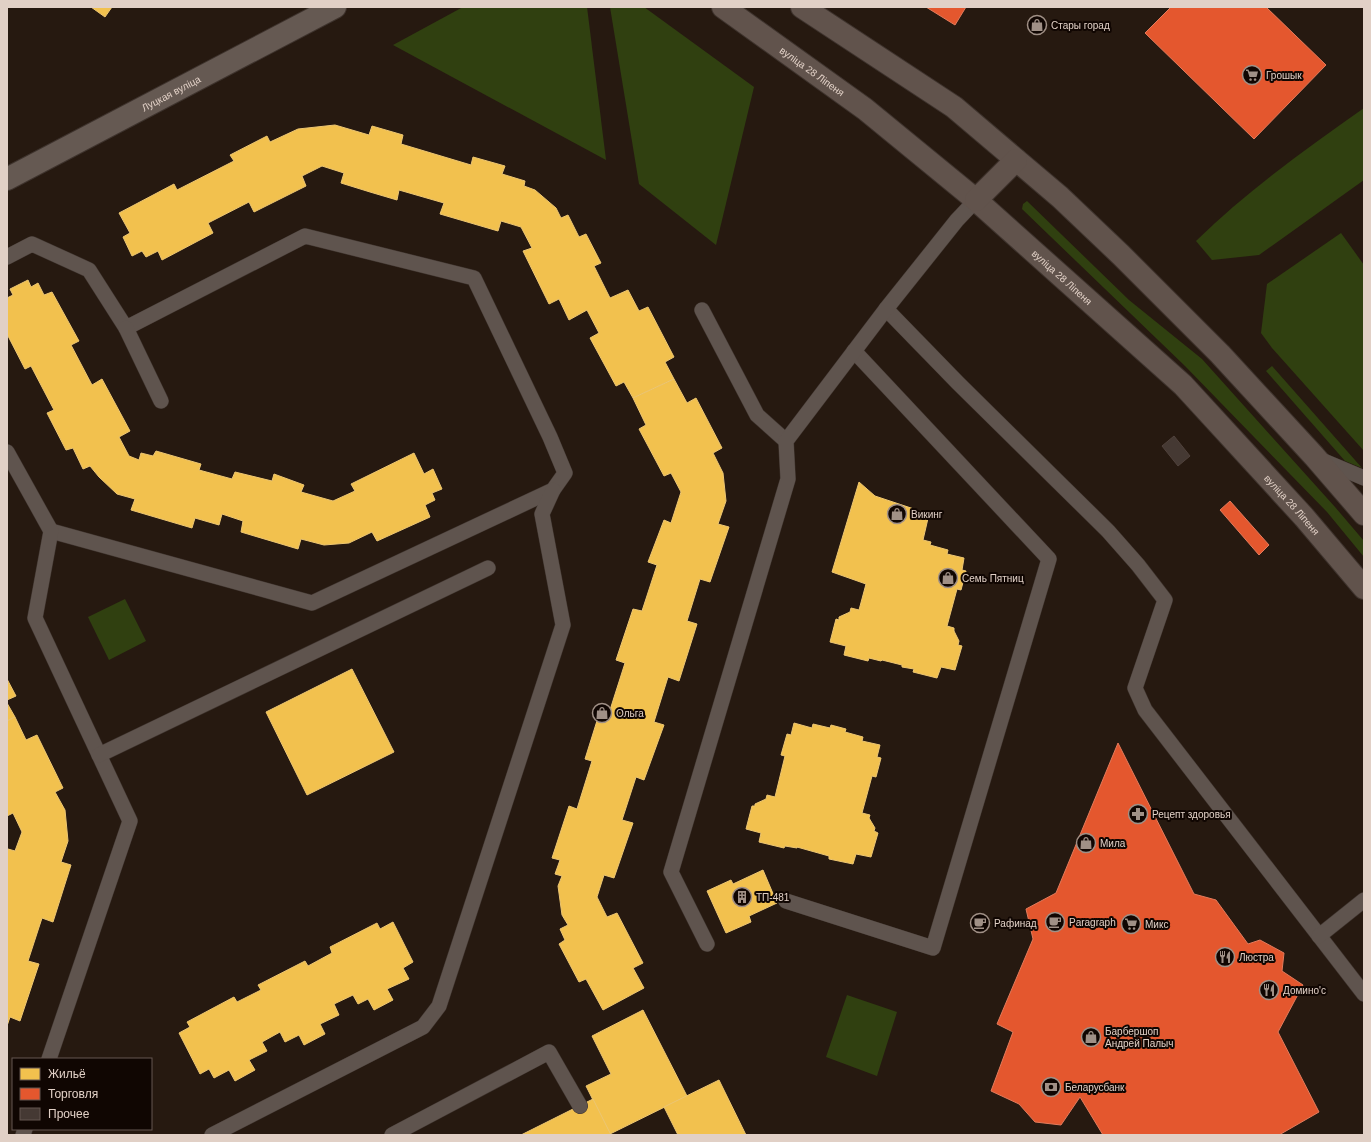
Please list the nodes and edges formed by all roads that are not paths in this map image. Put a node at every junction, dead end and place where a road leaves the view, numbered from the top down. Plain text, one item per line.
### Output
1 (335, 7) edge
2 (723, 7) edge
3 (802, 7) edge
4 (1016, 160) junction
5 (7, 179) edge
6 (976, 200) junction
7 (7, 257) edge
8 (886, 309) junction
9 (702, 310) dead end
10 (126, 328) junction
11 (854, 351) junction
12 (161, 401) dead end
13 (786, 441) junction
14 (7, 452) edge
15 (1314, 456) junction
16 (1364, 478) edge
17 (553, 490) junction
18 (1364, 514) edge
19 (51, 531) junction
20 (488, 568) dead end
21 (1364, 588) edge
22 (99, 755) junction
23 (786, 900) dead end
24 (1364, 900) edge
25 (1319, 936) junction
26 (707, 944) dead end
27 (1364, 994) edge
28 (48, 1058) edge
29 (580, 1106) dead end
30 (212, 1135) edge
31 (392, 1135) edge

1 - 5 main road, Луцкая вуліца
2 - 6 main road, вуліца 28 Ліпеня
3 - 4 main road
4 - 6 main road
4 - 15 main road
6 - 8 lane
6 - 21 main road, вуліца 28 Ліпеня
7 - 10 lane
8 - 11 lane
8 - 25 lane
9 - 13 lane
10 - 12 lane
10 - 17 lane
11 - 13 lane
11 - 23 lane
13 - 26 lane
14 - 19 lane
15 - 16 lane
15 - 18 main road
17 - 19 lane
17 - 30 lane
19 - 22 lane
20 - 22 lane
22 - 28 lane
24 - 25 lane
25 - 27 lane
29 - 31 lane

